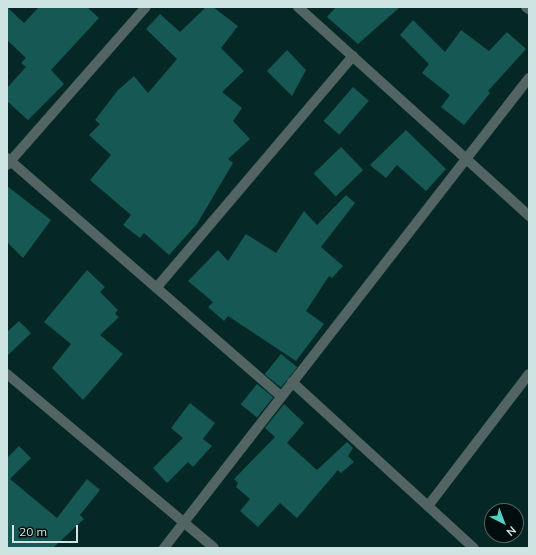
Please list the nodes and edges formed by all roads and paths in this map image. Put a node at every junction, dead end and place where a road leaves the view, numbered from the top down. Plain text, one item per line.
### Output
1 (146, 7) edge
2 (298, 7) edge
3 (526, 7) edge
4 (529, 9) edge
5 (352, 56) junction
6 (529, 78) edge
7 (466, 159) junction
8 (8, 162) edge
9 (529, 216) edge
10 (157, 287) junction
11 (7, 374) edge
12 (529, 374) edge
13 (292, 382) junction
14 (281, 396) junction
15 (428, 506) junction
16 (184, 522) junction
17 (164, 548) edge
18 (214, 548) edge
19 (474, 548) edge

1 - 8 street
2 - 5 street
3 - 4 street
5 - 7 street
5 - 10 street
6 - 7 street
7 - 9 street
7 - 13 street
8 - 10 street
10 - 14 street
11 - 16 street
12 - 15 street
13 - 14 street
13 - 15 street
14 - 16 street
15 - 19 street
16 - 17 street
16 - 18 street

